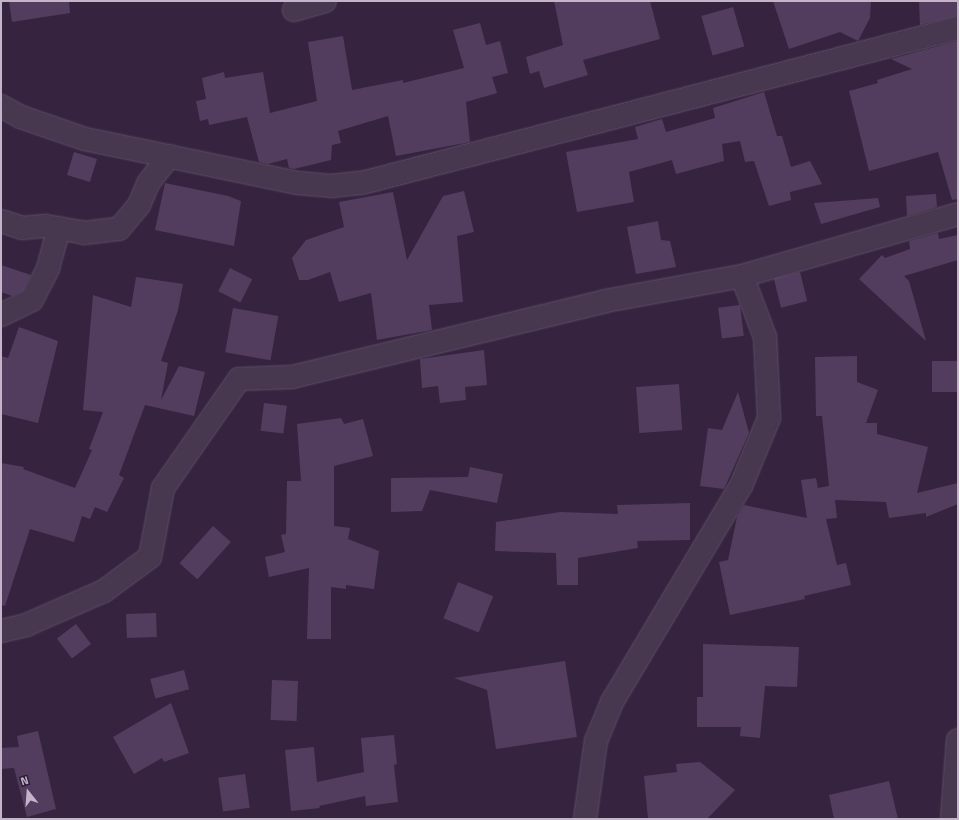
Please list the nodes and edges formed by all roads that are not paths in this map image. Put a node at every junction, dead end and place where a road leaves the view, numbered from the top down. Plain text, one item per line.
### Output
1 (325, 1) edge
2 (294, 10) dead end
3 (958, 28) edge
4 (1, 106) edge
5 (169, 156) junction
6 (958, 214) edge
7 (1, 221) edge
8 (59, 228) junction
9 (742, 276) junction
10 (1, 315) edge
11 (1, 631) edge
12 (958, 740) edge
13 (585, 819) edge
14 (952, 819) edge

1 - 2 street
3 - 5 street
4 - 5 street
5 - 8 street
6 - 9 street
7 - 8 street
8 - 10 street
9 - 11 street
9 - 13 street
12 - 14 street

